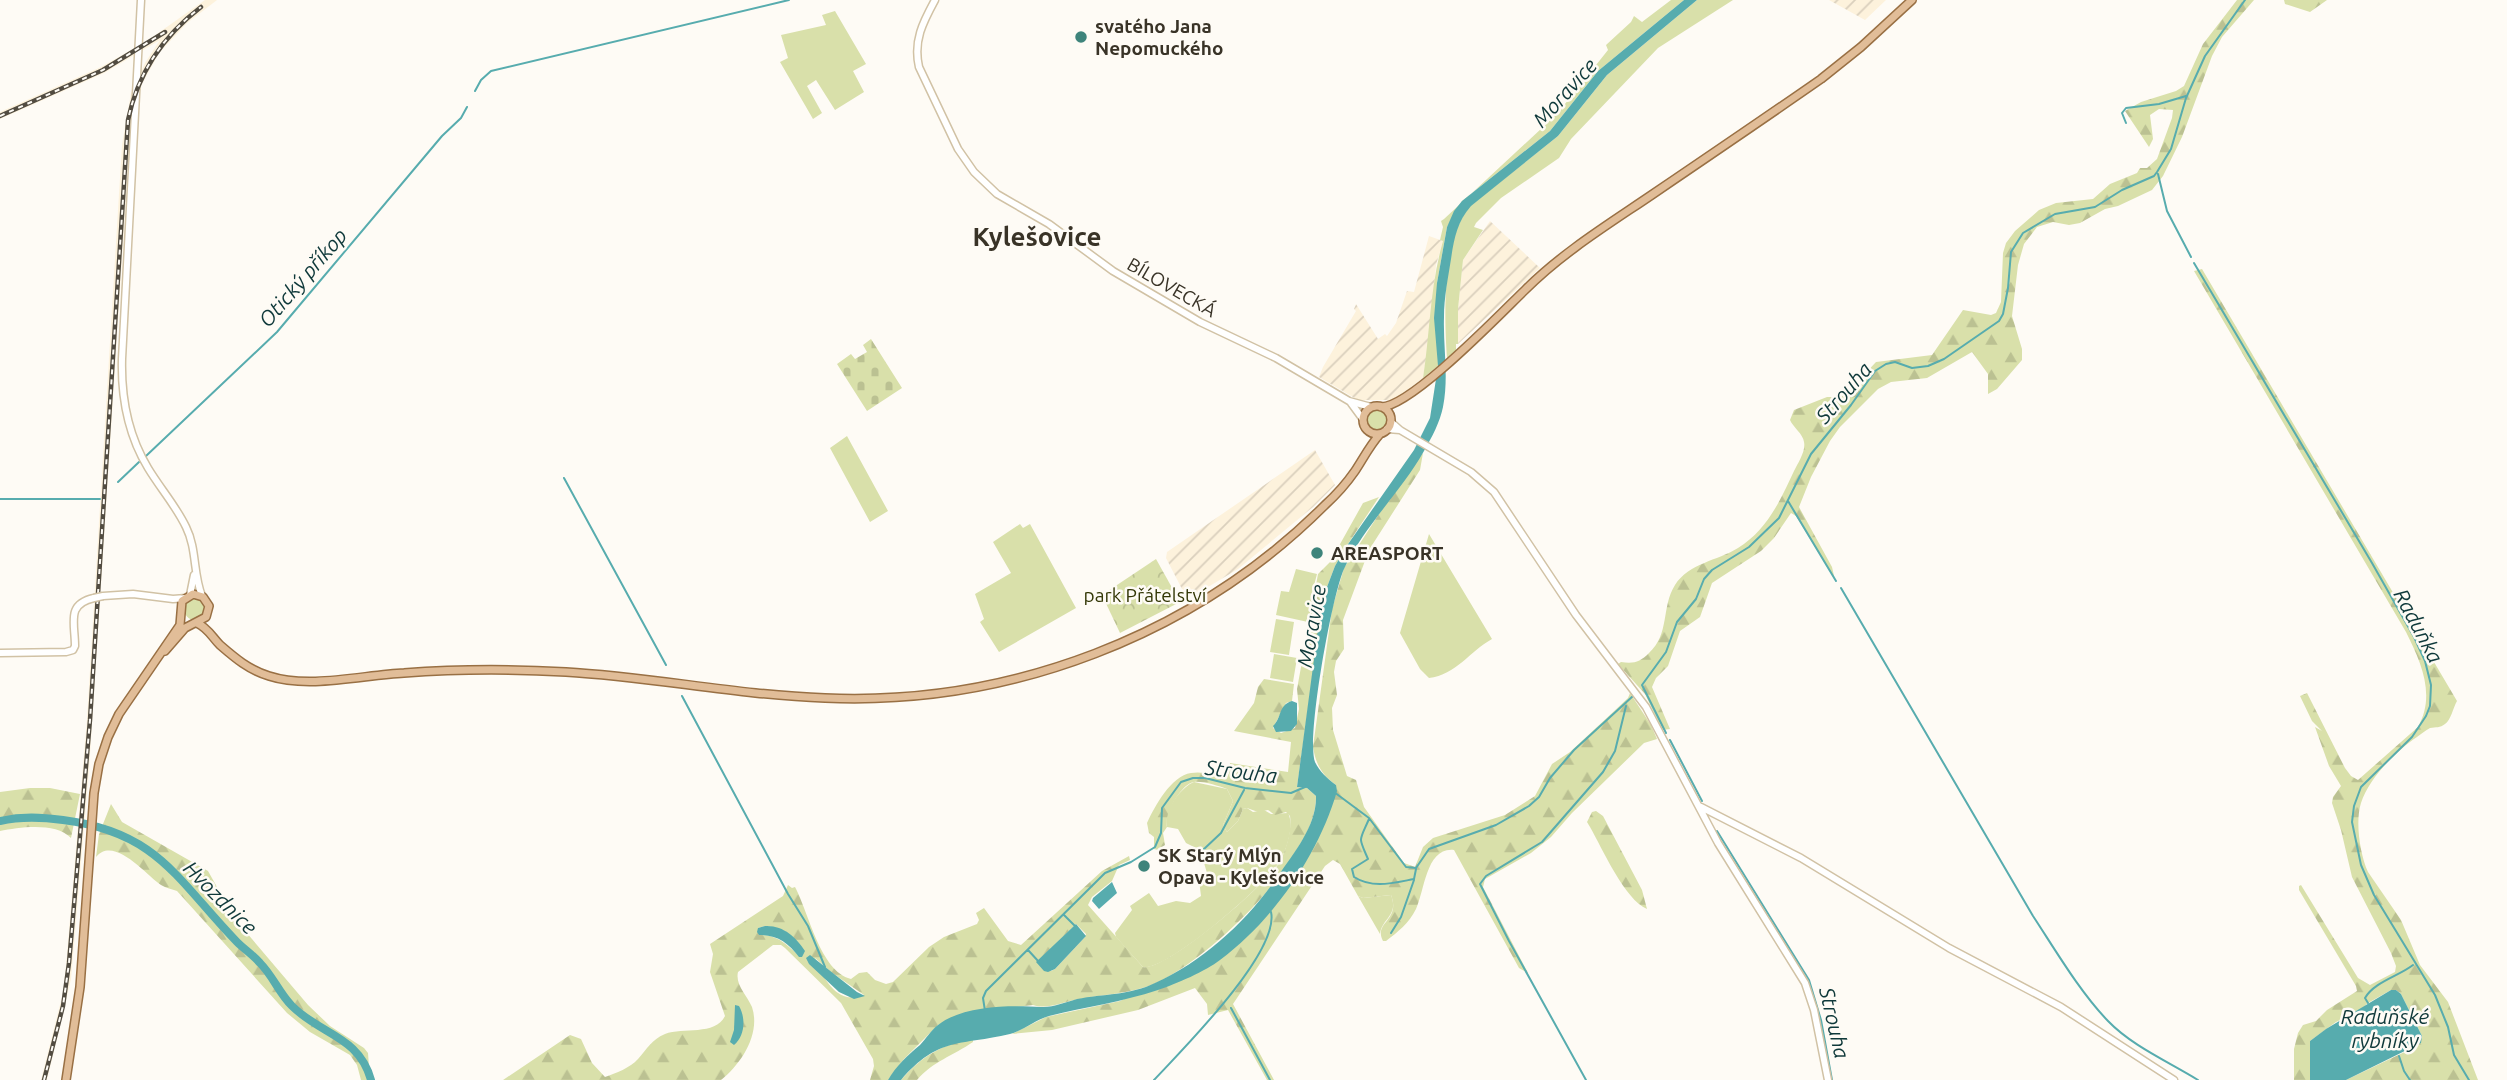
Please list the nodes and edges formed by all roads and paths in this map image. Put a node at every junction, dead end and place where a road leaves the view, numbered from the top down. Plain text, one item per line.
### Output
1 (141, 0) edge
2 (935, 0) edge
3 (1912, 0) edge
4 (1421, 385) junction
5 (1349, 401) junction
6 (1371, 407) junction
7 (1381, 407) junction
8 (1362, 418) junction
9 (1387, 426) junction
10 (1367, 431) junction
11 (1364, 457) junction
12 (195, 556) junction
13 (188, 596) junction
14 (202, 596) junction
15 (163, 598) junction
16 (181, 613) junction
17 (208, 615) junction
18 (195, 623) junction
19 (225, 648) junction
20 (164, 650) junction
21 (0, 653) edge
22 (1700, 806) junction
23 (1726, 820) junction
24 (1712, 831) junction
25 (66, 1080) edge
26 (1828, 1080) edge
27 (2174, 1080) edge

1 - 12 main road
2 - 5 main road, BÍLOVECKÁ
3 - 4 main road
4 - 7 main road
4 - 9 main road
5 - 6 main road, BÍLOVECKÁ
5 - 8 main road, BÍLOVECKÁ
6 - 7 main road, BÍLOVECKÁ
6 - 8 main road
7 - 9 main road
8 - 10 main road, BÍLOVECKÁ
9 - 10 main road
9 - 11 main road
9 - 22 main road
10 - 11 main road
11 - 19 main road
12 - 13 main road
12 - 14 main road
13 - 14 main road
13 - 15 main road
13 - 16 main road
14 - 17 main road
15 - 16 main road
15 - 21 main road, bridge
16 - 18 main road
16 - 20 main road
17 - 18 main road
17 - 19 main road
18 - 19 main road
18 - 20 main road
20 - 25 main road
22 - 23 main road
22 - 24 main road
23 - 24 main road
23 - 27 main road
24 - 26 main road

